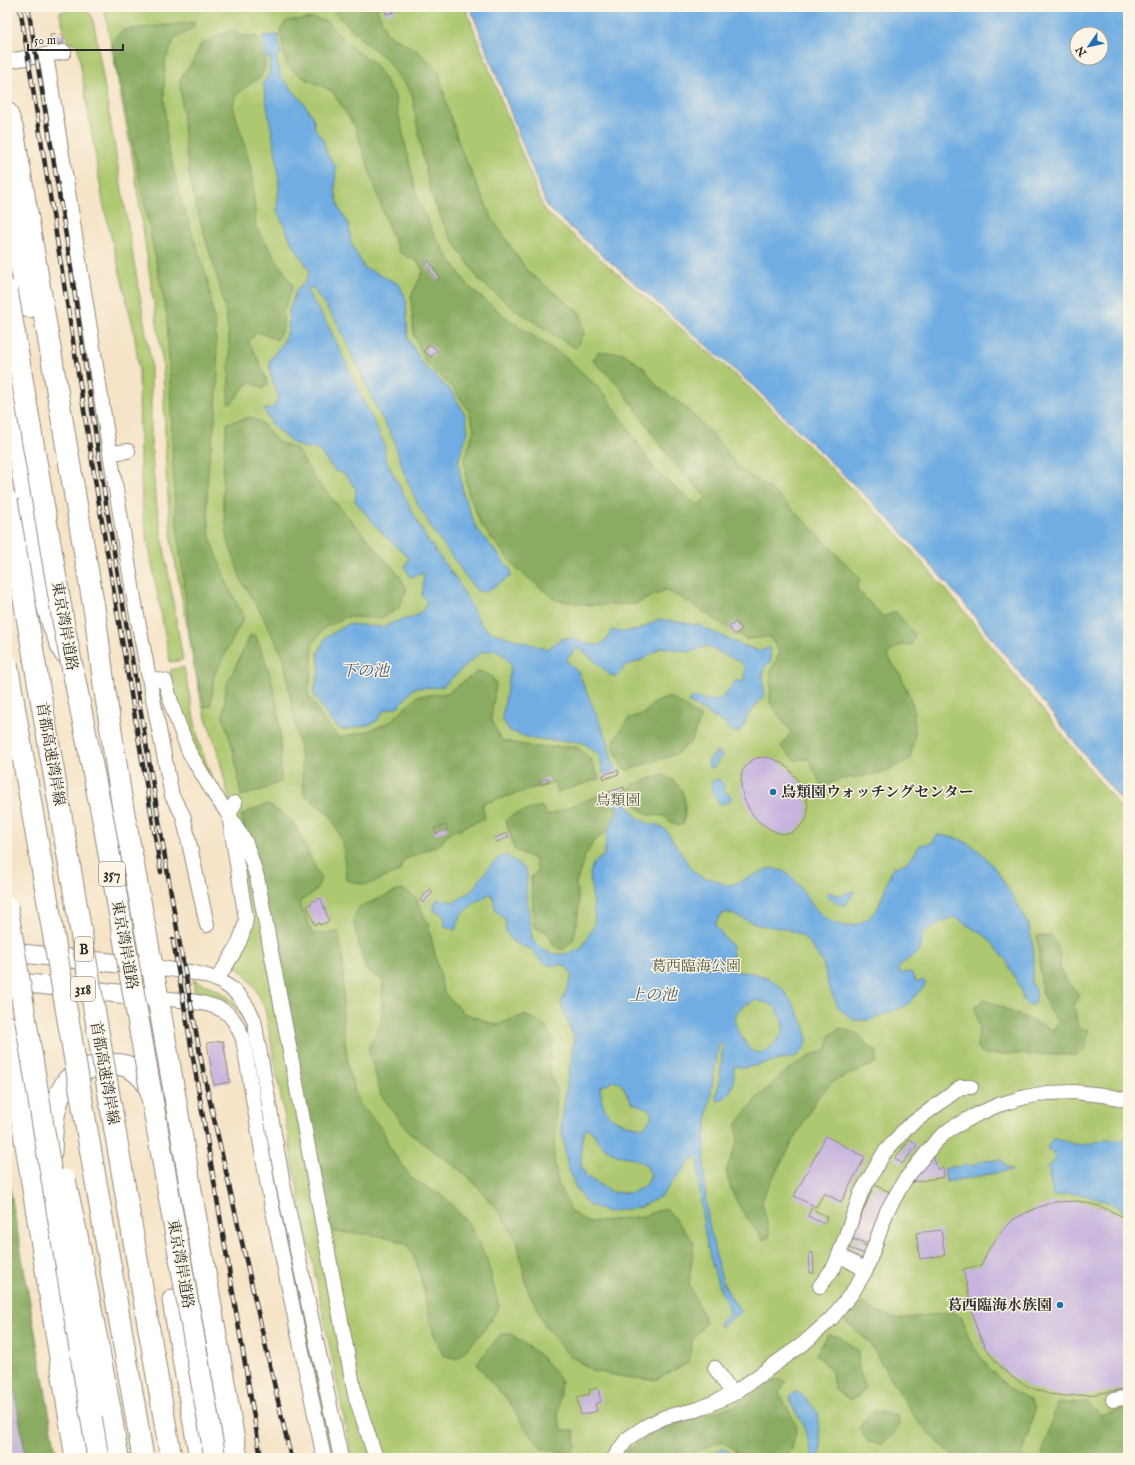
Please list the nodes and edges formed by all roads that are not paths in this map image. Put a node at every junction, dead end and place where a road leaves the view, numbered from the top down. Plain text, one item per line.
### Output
1 (64, 52) dead end
2 (46, 55) junction
3 (7, 61) edge
4 (7, 113) edge
5 (7, 198) edge
6 (7, 290) edge
7 (7, 387) edge
8 (128, 451) dead end
9 (110, 453) junction
10 (7, 500) edge
11 (7, 664) edge
12 (149, 678) junction
13 (104, 685) junction
14 (122, 803) junction
15 (232, 809) junction
16 (104, 825) junction
17 (7, 898) edge
18 (7, 907) edge
19 (207, 925) dead end
20 (7, 952) edge
21 (153, 967) junction
22 (217, 979) junction
23 (7, 981) edge
24 (158, 998) junction
25 (7, 1026) edge
26 (971, 1087) dead end
27 (1128, 1100) edge
28 (196, 1218) junction
29 (839, 1255) junction
30 (866, 1270) junction
31 (820, 1286) dead end
32 (48, 1289) junction
33 (208, 1290) junction
34 (715, 1368) dead end
35 (733, 1394) junction
36 (1128, 1397) edge
37 (1113, 1400) dead end
38 (75, 1455) edge
39 (98, 1458) edge
40 (118, 1458) edge
41 (143, 1458) edge
42 (171, 1458) edge
43 (200, 1458) edge
44 (215, 1458) edge
45 (227, 1458) edge
46 (237, 1458) edge
47 (324, 1458) edge
48 (341, 1458) edge
49 (376, 1458) edge
50 (614, 1458) edge

1 - 2 street
2 - 3 street
2 - 9 street
4 - 13 highway
5 - 13 highway
6 - 16 highway, 東京湾岸道路 / 357, bridge
7 - 14 highway
8 - 9 street
9 - 12 street
10 - 42 highway, 首都高速湾岸線 / B, bridge
11 - 41 highway, 首都高速湾岸線 / B, bridge
12 - 15 street
12 - 19 street
13 - 14 highway
14 - 21 highway
15 - 22 street
15 - 49 street
16 - 43 highway, bridge
16 - 44 highway, 東京湾岸道路 / 357, bridge
17 - 40 highway, bridge
18 - 39 highway, bridge
20 - 21 main road, 318
21 - 22 street
21 - 24 highway
22 - 48 street
23 - 24 main road, 318
24 - 28 highway
24 - 47 street
25 - 32 highway
26 - 29 street
27 - 30 street
28 - 32 highway
28 - 33 highway
29 - 30 street
29 - 31 street
30 - 35 street
32 - 38 highway
33 - 45 highway
33 - 46 highway
34 - 35 street
35 - 50 street
36 - 37 street

